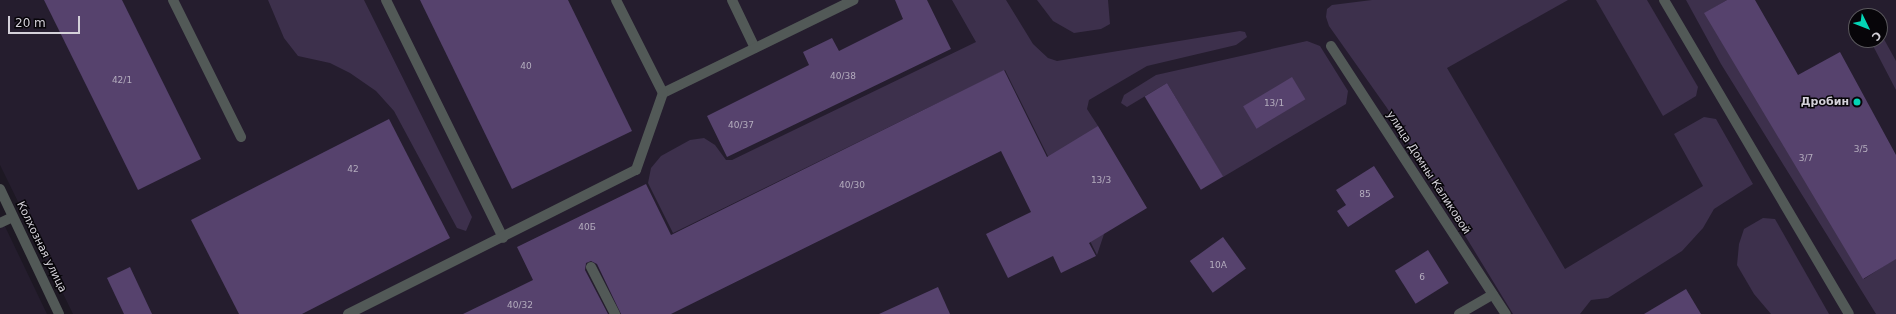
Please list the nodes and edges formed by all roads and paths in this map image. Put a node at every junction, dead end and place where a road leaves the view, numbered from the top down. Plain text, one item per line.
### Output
1 (173, 0) edge
2 (386, 0) edge
3 (616, 0) edge
4 (732, 0) edge
5 (854, 0) edge
6 (1664, 0) edge
7 (1331, 46) dead end
8 (755, 48) junction
9 (663, 93) junction
10 (241, 136) dead end
11 (0, 190) edge
12 (13, 217) junction
13 (0, 223) edge
14 (503, 238) junction
15 (591, 267) dead end
16 (1493, 294) junction
17 (60, 314) edge
18 (348, 314) edge
19 (615, 314) edge
20 (1459, 314) edge
21 (1506, 314) edge
22 (1849, 314) edge

1 - 10 street
2 - 14 street
3 - 9 street
4 - 8 street
5 - 8 street
6 - 22 street
7 - 16 street, улица Домны Каликовой
8 - 9 street
9 - 14 street
11 - 12 street, Колхозная улица
12 - 13 street
12 - 17 street, Колхозная улица
14 - 18 street
15 - 19 street
16 - 20 street
16 - 21 street, улица Домны Каликовой

